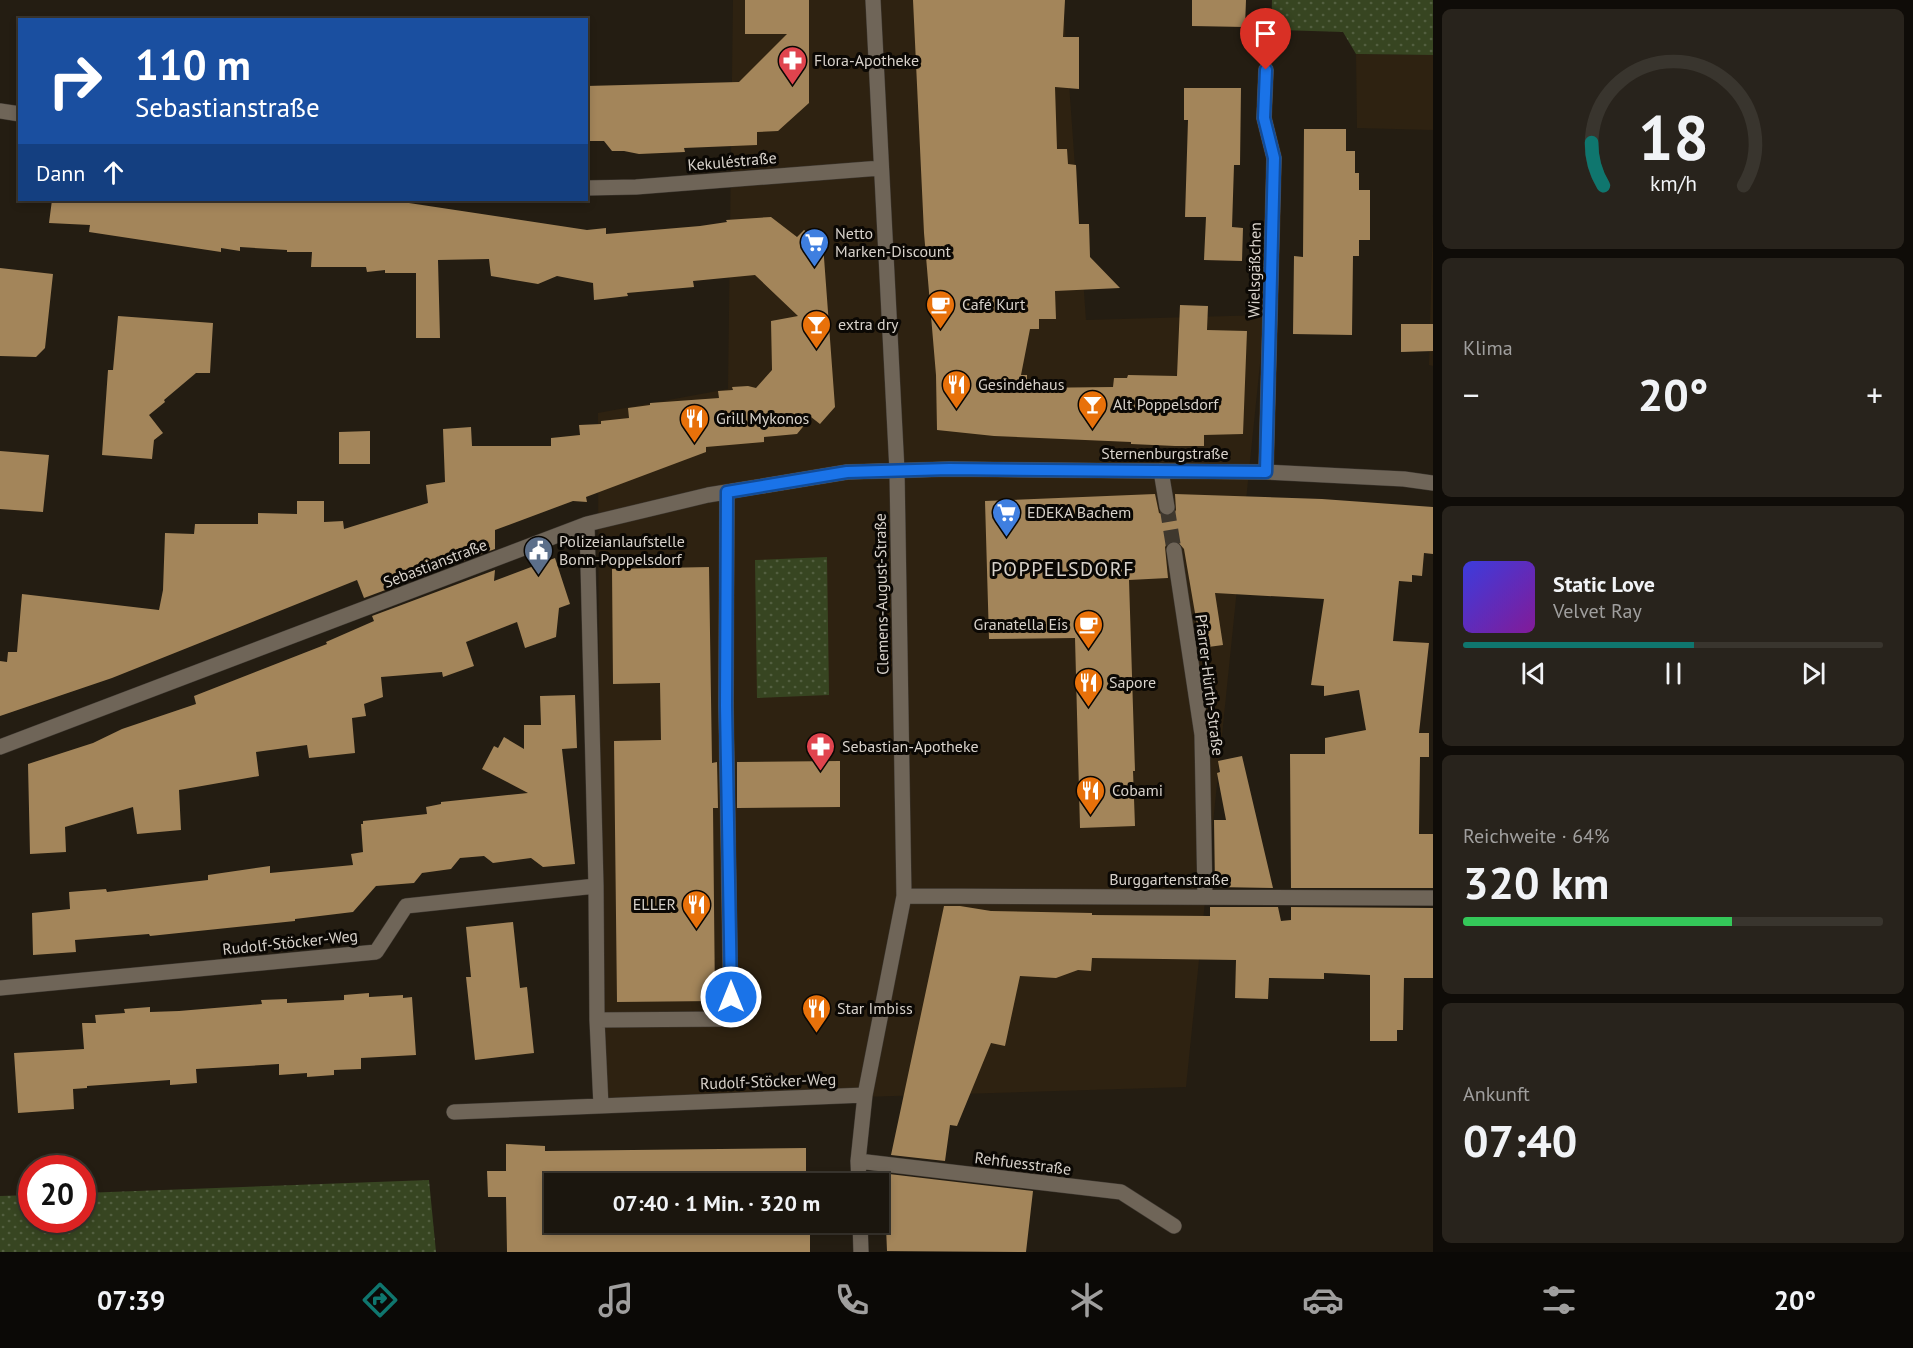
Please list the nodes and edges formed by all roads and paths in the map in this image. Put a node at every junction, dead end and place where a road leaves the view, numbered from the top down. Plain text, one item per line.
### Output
1 (873, 0) edge
2 (1266, 70) dead end
3 (0, 111) edge
4 (18, 114) edge
5 (881, 168) junction
6 (588, 188) edge
7 (897, 471) junction
8 (1161, 471) junction
9 (1266, 472) junction
10 (1433, 483) edge
11 (727, 492) junction
12 (1167, 507) tunnel mouth
13 (587, 524) junction
14 (1174, 550) tunnel mouth
15 (0, 747) edge
16 (596, 886) junction
17 (904, 896) junction
18 (1205, 897) junction
19 (1433, 898) edge
20 (0, 988) edge
21 (597, 1020) junction
22 (865, 1095) junction
23 (601, 1106) junction
24 (454, 1112) dead end
25 (858, 1161) junction
26 (859, 1173) edge
27 (1174, 1226) dead end
28 (860, 1233) edge
29 (861, 1252) edge

1 - 5 street, Clemens-August-Straße
2 - 9 street, Wielsgäßchen
3 - 4 street
5 - 6 street, Kekuléstraße
5 - 7 street, Clemens-August-Straße
7 - 8 street, Sternenburgstraße
7 - 11 street, Sebastianstraße
7 - 17 street, Clemens-August-Straße
8 - 9 street, Sternenburgstraße
8 - 12 street
9 - 10 street, Sternenburgstraße
11 - 13 street, Sebastianstraße
11 - 21 street
13 - 15 street, Sebastianstraße
13 - 16 street
14 - 18 street, Pfarrer-Hürth-Straße
16 - 20 street, Rudolf-Stöcker-Weg
16 - 21 street
17 - 18 street, Burggartenstraße
17 - 22 street, Clemens-August-Straße
18 - 19 street, Burggartenstraße
21 - 23 street
22 - 23 street, Rudolf-Stöcker-Weg
22 - 25 street, Clemens-August-Straße
23 - 24 street, Rudolf-Stöcker-Weg
25 - 26 street, Clemens-August-Straße
25 - 27 street, Rehfuesstraße
28 - 29 street

